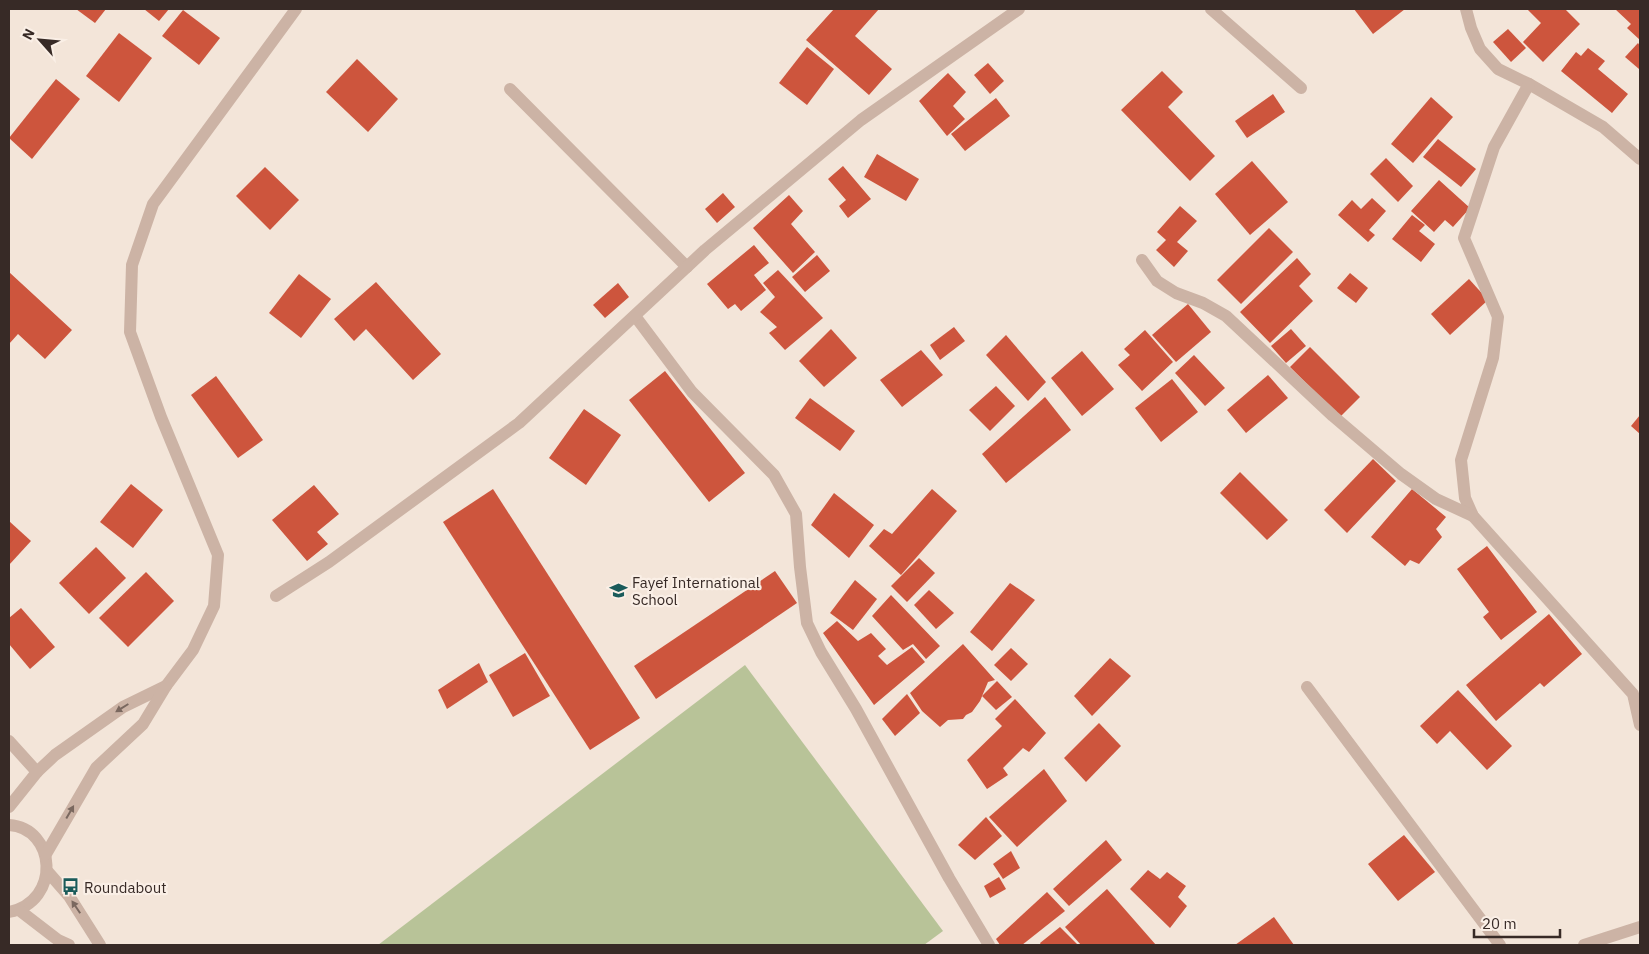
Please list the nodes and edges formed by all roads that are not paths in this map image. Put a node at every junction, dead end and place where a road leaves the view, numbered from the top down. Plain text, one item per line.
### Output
1 (296, 9) edge
2 (1019, 9) edge
3 (1211, 9) edge
4 (1466, 9) edge
5 (1529, 84) junction
6 (1301, 88) dead end
7 (510, 89) dead end
8 (1640, 159) edge
9 (1142, 260) dead end
10 (687, 267) junction
11 (634, 316) junction
12 (1473, 516) junction
13 (276, 596) dead end
14 (166, 686) junction
15 (1307, 687) dead end
16 (1640, 725) edge
17 (9, 741) edge
18 (37, 772) junction
19 (9, 807) edge
20 (9, 825) edge
21 (46, 854) junction
22 (48, 872) junction
23 (14, 911) edge
24 (1640, 927) edge
25 (69, 945) edge
26 (100, 945) edge
27 (989, 945) edge
28 (1500, 945) edge
29 (1584, 945) edge

1 - 14 street
2 - 10 street
3 - 6 street
4 - 5 street
5 - 8 street
5 - 12 street
7 - 10 street
9 - 12 street
10 - 11 street
11 - 13 street
11 - 27 street
12 - 16 street
14 -> 18 street
21 -> 14 street
15 - 28 street
17 - 18 street
18 - 19 street
20 - 21 street
21 - 22 street
22 - 23 street
26 -> 22 street
23 - 25 street
24 - 29 street

